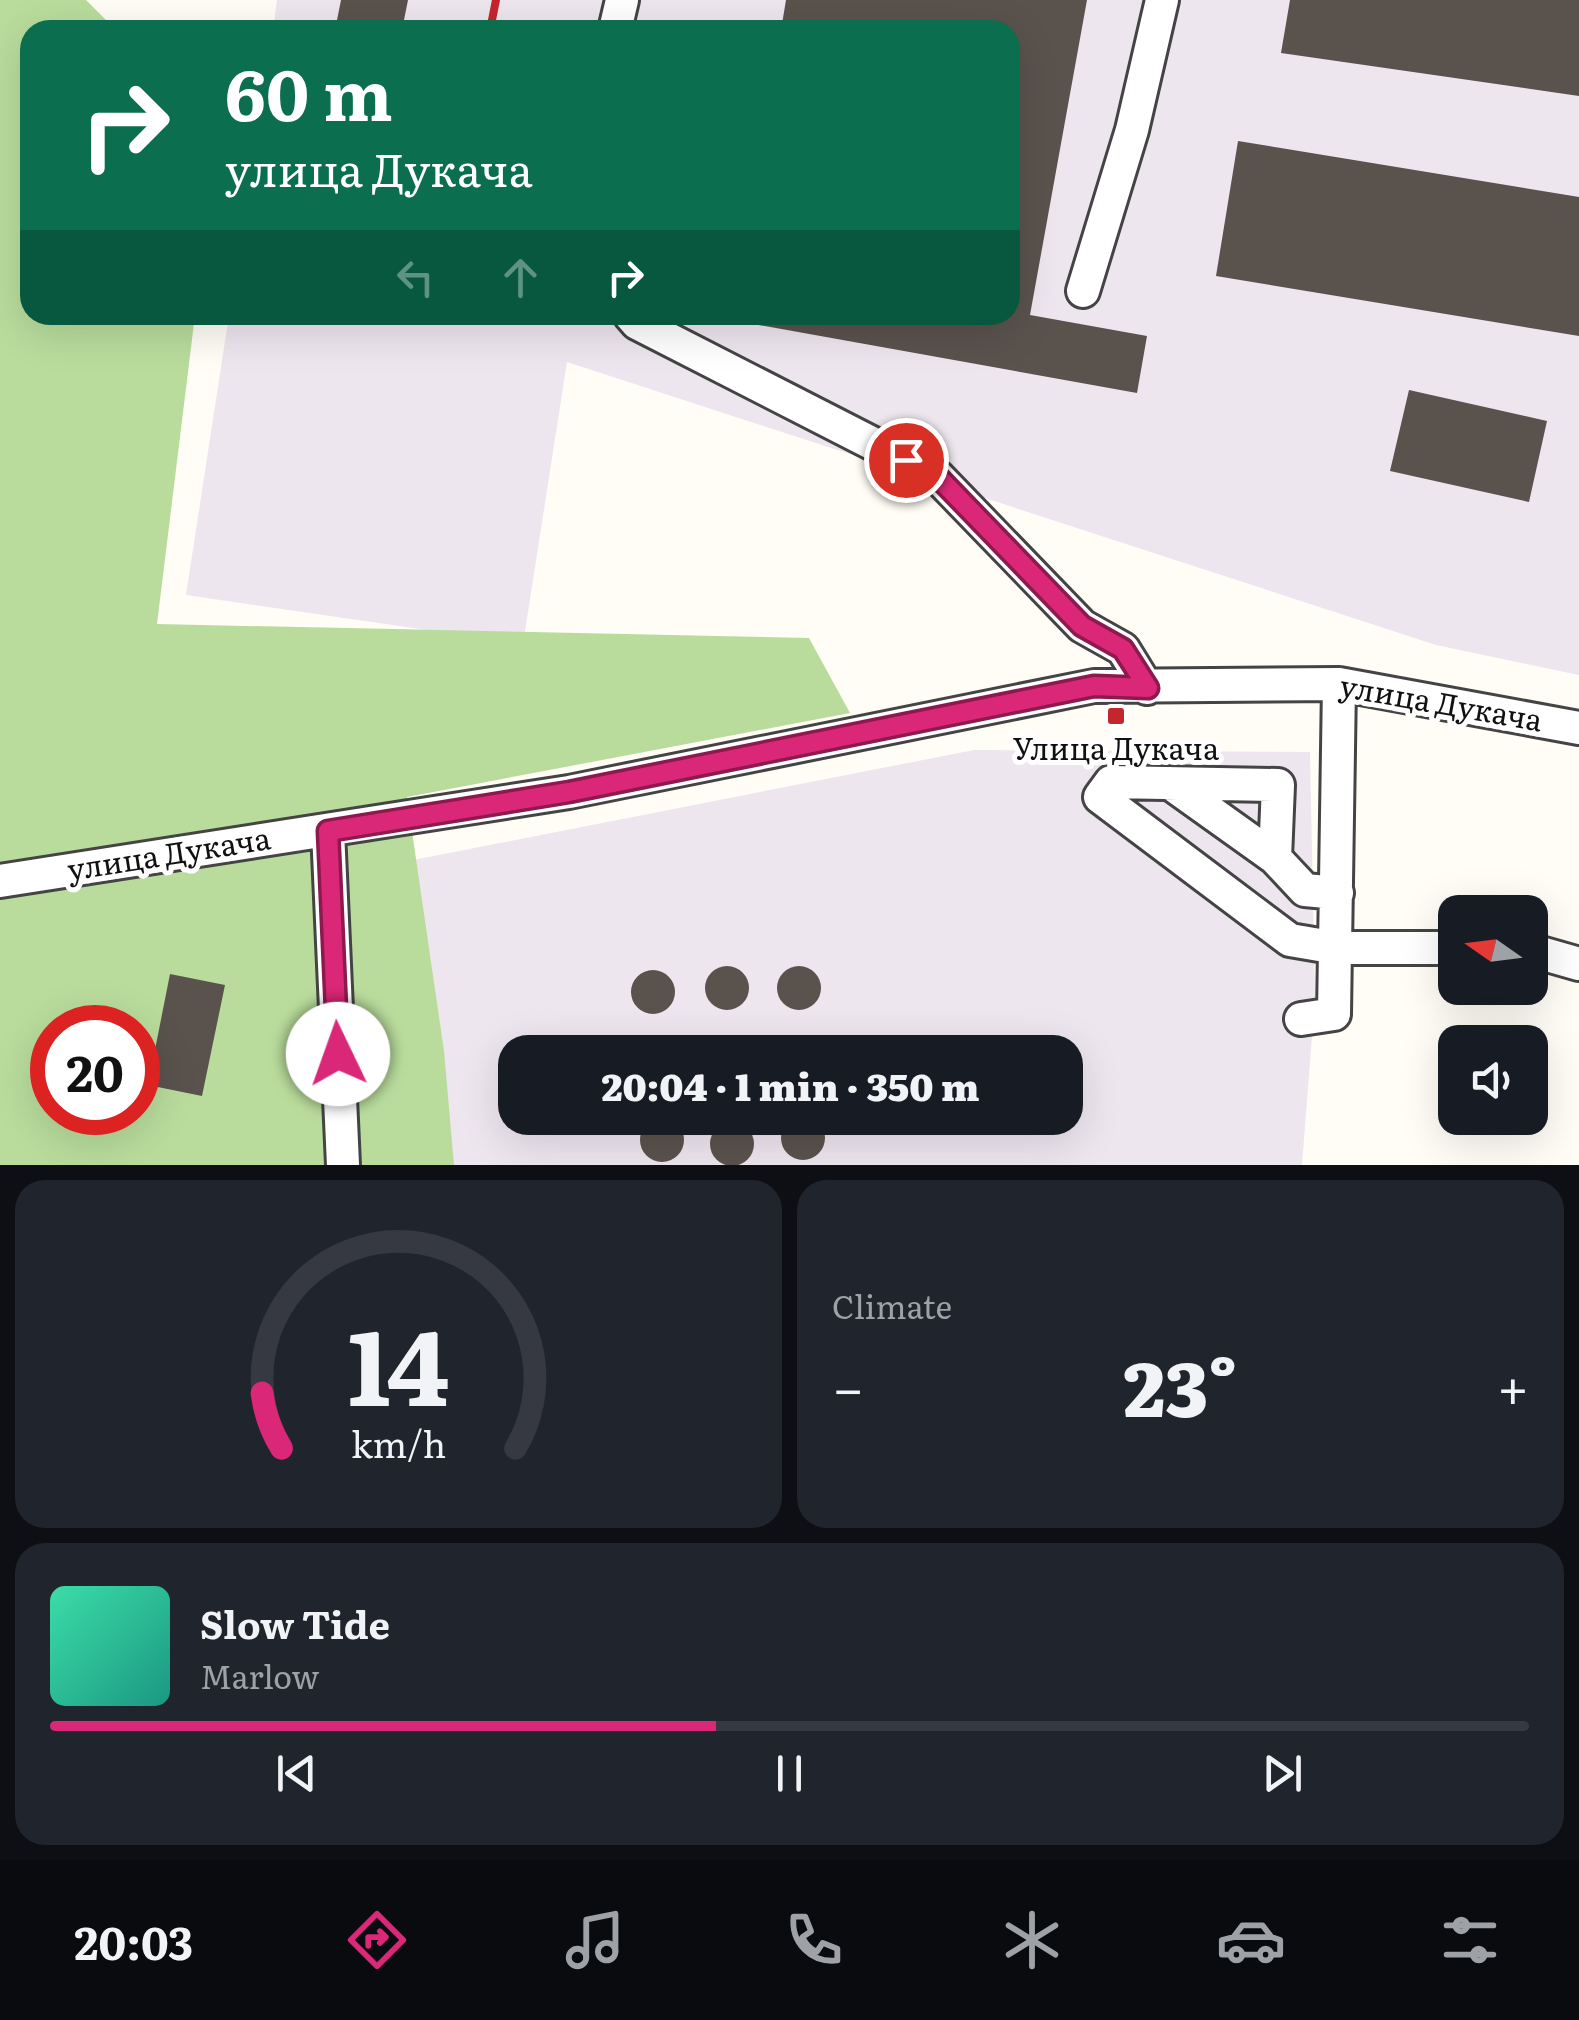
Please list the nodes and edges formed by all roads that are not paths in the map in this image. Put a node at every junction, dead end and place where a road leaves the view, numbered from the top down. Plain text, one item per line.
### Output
1 (1162, 0) edge
2 (1083, 291) dead end
3 (639, 325) edge
4 (1340, 684) junction
5 (1148, 688) junction
6 (1579, 728) edge
7 (1170, 783) junction
8 (328, 831) junction
9 (1275, 858) junction
10 (0, 881) edge
11 (1338, 893) junction
12 (1337, 948) junction
13 (1438, 948) edge
14 (1548, 955) edge
15 (1579, 964) edge
16 (1301, 1020) dead end
17 (343, 1165) edge

1 - 2 street
3 - 5 street
4 - 5 street, улица Дукача
4 - 6 street, улица Дукача
4 - 11 street
5 - 8 street, улица Дукача
7 - 9 street
7 - 9 street
7 - 12 street
8 - 10 street, улица Дукача
8 - 17 street
9 - 11 street
11 - 12 street
12 - 13 street
12 - 16 street
14 - 15 street

